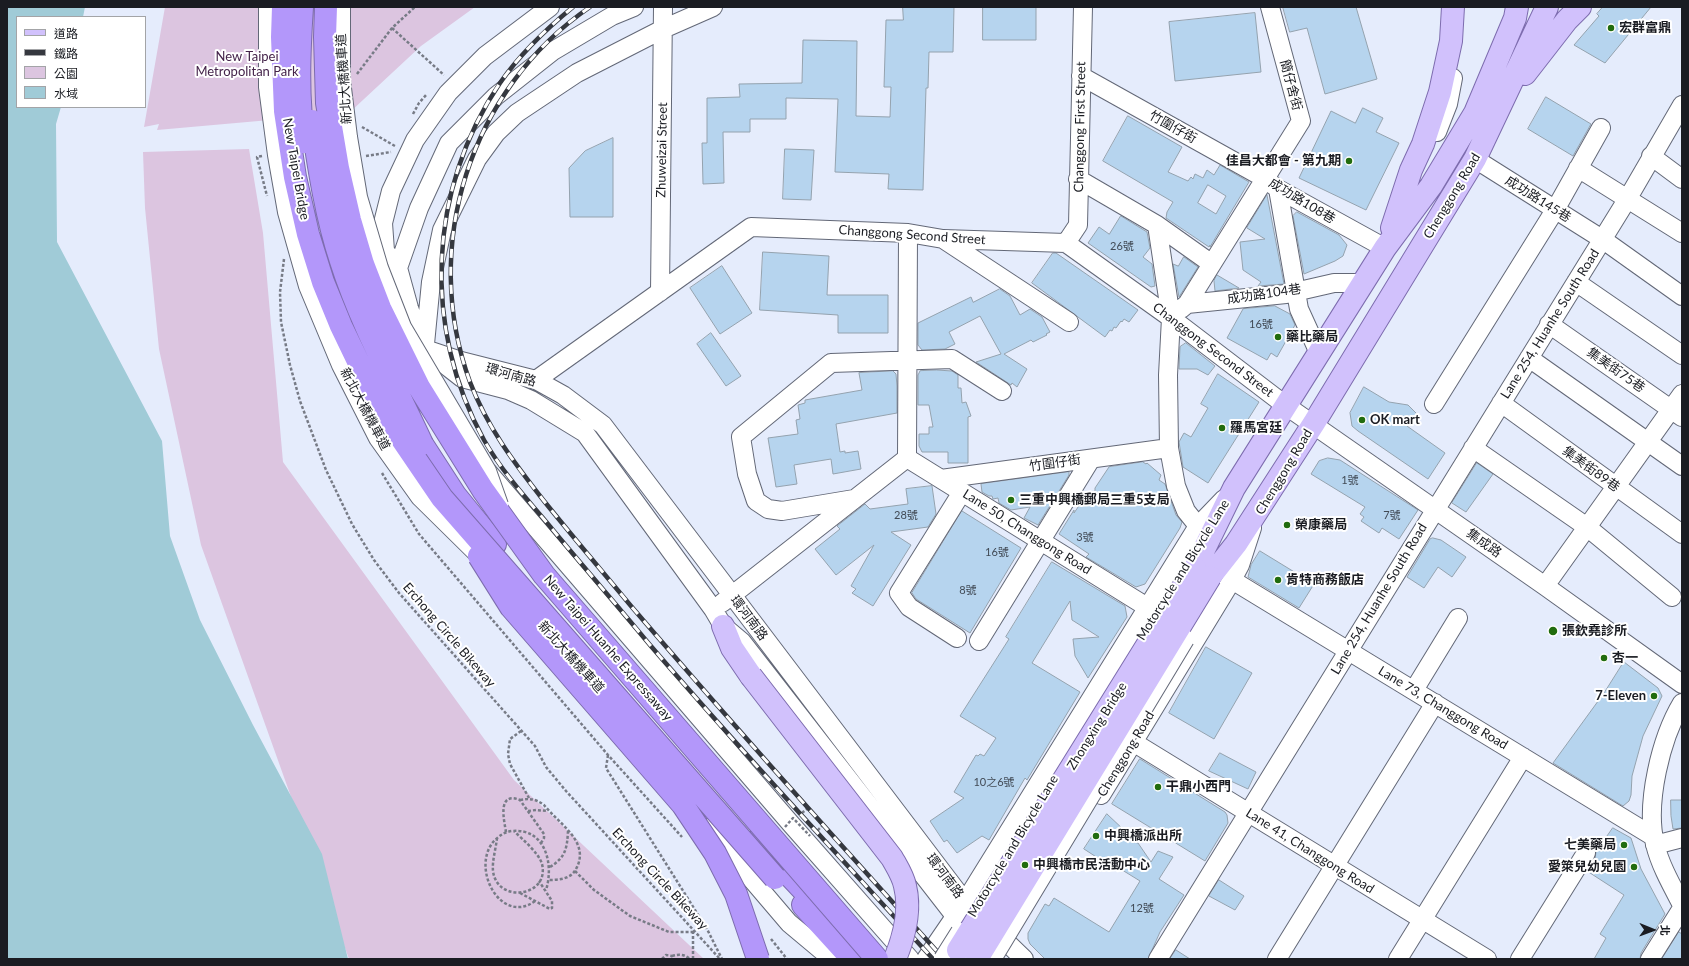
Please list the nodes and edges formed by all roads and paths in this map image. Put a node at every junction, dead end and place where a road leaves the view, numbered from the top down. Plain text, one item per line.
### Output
1 (268, 7) edge
2 (283, 7) edge
3 (302, 7) edge
4 (311, 7) edge
5 (326, 7) edge
6 (341, 7) edge
7 (550, 7) edge
8 (634, 7) edge
9 (663, 7) edge
10 (713, 7) edge
11 (1084, 7) edge
12 (1270, 7) edge
13 (1454, 7) edge
14 (1464, 7) edge
15 (1517, 7) edge
16 (1547, 7) edge
17 (1566, 7) edge
18 (1580, 7) edge
19 (392, 28) dead end
20 (663, 29) junction
21 (444, 74) dead end
22 (1081, 76) junction
23 (1516, 87) junction
24 (1682, 105) edge
25 (355, 123) dead end
26 (1490, 126) junction
27 (1601, 128) dead end
28 (395, 146) dead end
29 (391, 152) dead end
30 (362, 156) dead end
31 (1651, 156) junction
32 (1475, 159) junction
33 (1578, 168) junction
34 (1078, 179) junction
35 (1682, 179) edge
36 (1271, 184) junction
37 (1628, 198) junction
38 (1555, 210) junction
39 (1157, 225) junction
40 (908, 232) junction
41 (1682, 233) edge
42 (943, 239) junction
43 (1602, 240) junction
44 (1066, 243) junction
45 (1385, 248) junction
46 (283, 262) dead end
47 (1212, 264) junction
48 (398, 268) junction
49 (1576, 282) junction
50 (1363, 283) junction
51 (1296, 291) junction
52 (660, 292) junction
53 (1682, 296) edge
54 (1187, 304) junction
55 (1171, 318) junction
56 (1069, 322) dead end
57 (1549, 324) junction
58 (341, 326) joint
59 (425, 349) junction
60 (1319, 353) junction
61 (1682, 355) edge
62 (1529, 358) junction
63 (907, 360) junction
64 (536, 380) junction
65 (1002, 391) dead end
66 (1682, 394) edge
67 (1501, 403) junction
68 (1285, 404) junction
69 (1434, 404) dead end
70 (1677, 413) edge
71 (1314, 423) junction
72 (1648, 442) junction
73 (422, 444) junction
74 (1169, 448) junction
75 (1473, 448) junction
76 (907, 458) junction
77 (1091, 458) junction
78 (1682, 466) edge
79 (941, 479) junction
80 (1616, 486) junction
81 (1234, 488) junction
82 (962, 492) junction
83 (442, 498) junction
84 (854, 499) junction
85 (1435, 508) junction
86 (1258, 510) junction
87 (1198, 526) junction
88 (1587, 527) junction
89 (1682, 534) edge
90 (1041, 540) junction
91 (1209, 574) junction
92 (1545, 586) junction
93 (732, 595) junction
94 (1672, 597) dead end
95 (1147, 607) junction
96 (718, 618) junction
97 (1458, 618) dead end
98 (957, 638) dead end
99 (979, 641) dead end
100 (1349, 650) junction
101 (749, 681) junction
102 (1682, 684) edge
103 (1414, 690) junction
104 (1682, 702) edge
105 (1435, 703) junction
106 (521, 731) junction
107 (1133, 742) junction
108 (608, 755) dead end
109 (1523, 757) junction
110 (711, 789) junction
111 (529, 798) junction
112 (520, 800) junction
113 (528, 811) junction
114 (548, 811) junction
115 (1248, 813) junction
116 (793, 818) dead end
117 (514, 831) junction
118 (568, 831) junction
119 (506, 832) junction
120 (810, 836) dead end
121 (497, 837) junction
122 (1682, 838) edge
123 (1654, 841) junction
124 (541, 843) junction
125 (1586, 853) dead end
126 (773, 859) junction
127 (1335, 866) junction
128 (550, 867) junction
129 (575, 871) junction
130 (549, 880) junction
131 (539, 881) junction
132 (546, 890) junction
133 (520, 893) junction
134 (535, 901) junction
135 (1682, 906) edge
136 (960, 909) junction
137 (1422, 920) junction
138 (989, 926) junction
139 (694, 931) junction
140 (1013, 952) edge
141 (673, 958) edge
142 (662, 959) edge
143 (691, 959) edge
144 (721, 959) edge
145 (758, 959) edge
146 (832, 959) edge
147 (846, 959) edge
148 (852, 959) edge
149 (870, 959) edge
150 (877, 959) edge
151 (888, 959) edge
152 (895, 959) edge
153 (910, 959) edge
154 (926, 959) edge
155 (943, 959) edge
156 (952, 959) edge
157 (977, 959) edge
158 (993, 959) edge
159 (1024, 959) edge
160 (1158, 959) edge
161 (1277, 959) edge
162 (1398, 959) edge
163 (1487, 959) edge
164 (1520, 959) edge
165 (1650, 959) edge

1 - 110 street, 新北大橋機車道, bridge
2 - 58 highway, New Taipei Bridge, bridge
3 - 73 highway, bridge
4 - 73 highway, bridge
5 - 150 highway, New Taipei Huanhe Expressaway, bridge
6 - 110 street, 新北大橋機車道, bridge
7 - 48 street
8 - 48 street
9 - 20 street, Zhuweizai Street
10 - 20 street
11 - 22 street, Changgong First Street
12 - 36 street, 簡仔舍街
13 - 45 main road
14 - 45 street
15 - 45 main road
16 - 26 main road
17 - 23 street
18 - 23 main road
19 - 21 path
20 - 52 street, Zhuweizai Street
20 - 59 street
22 - 34 street, Changgong First Street
22 - 36 street, 竹圍仔街
23 - 26 main road
24 - 31 street, Lane 254, Huanhe South Road
25 - 28 path
26 - 32 main road, Chenggong Road
27 - 33 street
29 - 30 path
31 - 35 street
31 - 37 street, Lane 254, Huanhe South Road
32 - 38 street, 成功路145巷
32 - 71 main road, Chenggong Road
33 - 37 street
33 - 38 street
34 - 39 street
34 - 44 street, Changgong First Street
36 - 45 street, 成功路108巷
36 - 47 street, 成功路108巷
36 - 51 street
37 - 41 street
37 - 43 street, Lane 254, Huanhe South Road
38 - 43 street, 成功路145巷
38 - 69 street
39 - 47 street
39 - 55 street
40 - 42 street, Changgong Second Street
40 - 52 street, Changgong Second Street
40 - 63 street
42 - 44 street, Changgong Second Street
42 - 56 street
43 - 49 street, Lane 254, Huanhe South Road
43 - 53 street, 成功路145巷
44 - 55 street, Changgong Second Street
45 - 50 main road
46 - 106 path, Erchong Circle Bikeway
47 - 54 street, 成功路108巷
48 - 59 street
48 - 146 street
49 - 57 street, Lane 254, Huanhe South Road
49 - 61 street
50 - 51 street, 成功路104巷
50 - 60 main road
51 - 54 street, 成功路104巷
51 - 60 street
52 - 64 street, Changgong Second Street
54 - 55 street
55 - 68 street, Changgong Second Street
55 - 74 street
57 - 62 street, Lane 254, Huanhe South Road
57 - 70 street, 集美街75巷
58 - 83 highway, New Taipei Huanhe Expressaway, bridge
59 - 64 street, 環河南路
59 - 96 street, 環河南路
59 - 153 street
60 - 68 main road
62 - 67 street, Lane 254, Huanhe South Road
62 - 72 street
63 - 65 street
63 - 76 street
63 - 84 street
64 - 93 street, 環河南路
66 - 70 street
67 - 75 street, Lane 254, Huanhe South Road
67 - 80 street, 集美街89巷
68 - 71 street, 集成路
68 - 81 main road
70 - 72 street
71 - 85 street, 集成路
71 - 86 main road, Chenggong Road
72 - 78 street
72 - 80 street
73 - 110 highway
74 - 77 street, 竹圍仔街
74 - 87 street
75 - 85 street, Lane 254, Huanhe South Road
75 - 88 street
76 - 79 street, Lane 50, Changgong Road
76 - 84 street
77 - 79 street, 竹圍仔街
77 - 90 street
79 - 82 street, Lane 50, Changgong Road
80 - 88 street
80 - 89 street, 集美街89巷
81 - 87 street
81 - 91 main road, Zhongxing Bridge
82 - 90 street, Lane 50, Changgong Road
82 - 98 street
83 - 145 highway, bridge
83 - 147 highway, New Taipei Huanhe Expressaway, bridge
84 - 93 street
85 - 92 street, 集成路
85 - 100 street, Lane 254, Huanhe South Road
86 - 91 main road, Zhongxing Bridge
86 - 91 street, Chenggong Road
87 - 95 street
88 - 92 street
88 - 94 street
90 - 95 street, Lane 50, Changgong Road
90 - 99 street
91 - 100 street, Lane 73, Changgong Road
91 - 107 street, Chenggong Road
91 - 155 street, Motorcycle and Bicycle Lane, bridge
91 - 156 main road, Zhongxing Bridge, bridge
91 - 157 main road, Zhongxing Bridge, bridge
91 - 158 street, bridge
92 - 102 street, 集成路
93 - 96 street
93 - 136 street, 環河南路
95 - 136 street
96 - 101 main road
96 - 136 street, 環河南路
97 - 103 street
100 - 103 street, Lane 73, Changgong Road
100 - 115 street, Lane 254, Huanhe South Road
101 - 151 street
101 - 152 main road, bridge
103 - 105 street, Lane 73, Changgong Road
104 - 123 street
105 - 109 street, Lane 73, Changgong Road
105 - 127 street
106 - 111 path
106 - 139 path, Erchong Circle Bikeway
107 - 115 street, Lane 41, Changgong Road
107 - 140 street, Chenggong Road
108 - 144 path
109 - 123 street, Lane 73, Changgong Road
109 - 137 street
110 - 126 highway
111 - 112 path
111 - 114 path
112 - 113 path
112 - 119 path
113 - 114 path
113 - 124 path
114 - 118 path
115 - 127 street, Lane 41, Changgong Road
115 - 160 street, Lane 254, Huanhe South Road
116 - 120 path, bridge
117 - 119 path
117 - 124 path
117 - 131 path
118 - 128 path
118 - 129 path
119 - 121 path
121 - 133 path
121 - 134 path
122 - 123 street
123 - 135 street
124 - 128 path
125 - 164 street
126 - 148 highway
126 - 149 highway
127 - 137 street, Lane 41, Changgong Road
127 - 161 street
128 - 130 path
129 - 130 path
129 - 139 path
130 - 132 path
131 - 132 path
131 - 133 path
132 - 134 path
133 - 134 path
135 - 165 street
136 - 138 street
136 - 140 street, 環河南路
136 - 154 street
137 - 162 street
137 - 163 street, Lane 41, Changgong Road
138 - 140 street, 環河南路
138 - 158 street
139 - 143 path
139 - 144 path, Erchong Circle Bikeway
140 - 159 street, 環河南路
141 - 142 path
141 - 143 path

